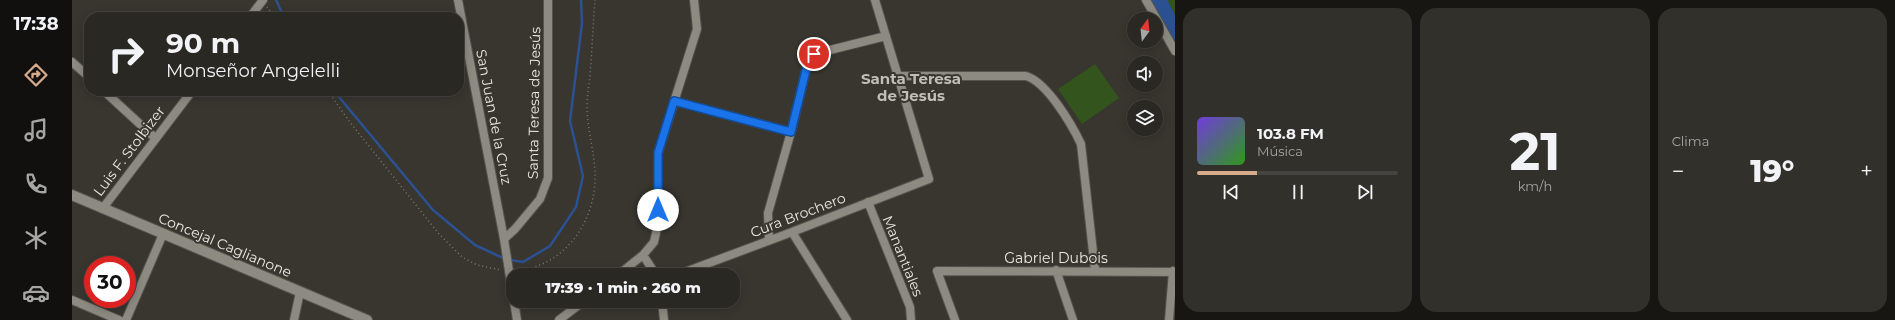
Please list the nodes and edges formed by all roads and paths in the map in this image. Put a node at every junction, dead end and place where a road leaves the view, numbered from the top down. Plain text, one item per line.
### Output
1 (263, 0) edge
2 (458, 0) edge
3 (548, 0) edge
4 (596, 0) edge
5 (694, 0) edge
6 (875, 0) edge
7 (1146, 0) edge
8 (254, 12) edge
9 (271, 12) edge
10 (460, 12) edge
11 (464, 31) edge
12 (886, 36) junction
13 (1175, 51) edge
14 (72, 62) edge
15 (84, 73) edge
16 (899, 76) junction
17 (109, 96) edge
18 (188, 96) edge
19 (332, 96) edge
20 (674, 101) junction
21 (791, 132) junction
22 (155, 138) junction
23 (72, 195) edge
24 (868, 202) junction
25 (103, 208) junction
26 (792, 232) junction
27 (163, 234) junction
28 (504, 239) junction
29 (768, 240) junction
30 (643, 256) junction
31 (508, 268) edge
32 (530, 268) edge
33 (627, 268) edge
34 (651, 268) edge
35 (695, 268) edge
36 (506, 269) edge
37 (1056, 270) junction
38 (1095, 270) junction
39 (1174, 272) edge
40 (300, 292) junction
41 (72, 300) edge
42 (515, 308) edge
43 (575, 308) edge
44 (663, 308) edge
45 (119, 320) edge
46 (126, 320) edge
47 (294, 320) edge
48 (367, 320) edge
49 (518, 320) edge
50 (559, 320) edge
51 (664, 320) edge
52 (847, 320) edge
53 (910, 320) edge
54 (955, 320) edge
55 (1074, 320) edge
56 (1169, 320) edge

1 - 8 street
1 - 9 path
2 - 10 street, San Juan de la Cruz
3 - 28 street, Santa Teresa de Jesús
4 - 32 path
5 - 20 street
6 - 12 street
7 - 13 street
11 - 28 street, San Juan de la Cruz
12 - 16 street
12 - 21 street
14 - 15 street
16 - 24 street, Cura Brochero
16 - 38 street
17 - 22 street
18 - 22 street, Luis F. Stolbizer
19 - 36 path
20 - 21 street
20 - 30 street
21 - 29 street
22 - 25 street, Luis F. Stolbizer
23 - 25 street, Concejal Caglianone
24 - 26 street, Cura Brochero
24 - 53 street, Manantiales
25 - 27 street, Concejal Caglianone
26 - 29 street, Cura Brochero
26 - 52 street
27 - 40 street, Concejal Caglianone
27 - 46 street
28 - 31 street, San Juan de la Cruz
29 - 35 street, Cura Brochero
30 - 33 street
30 - 34 street
37 - 38 street, Gabriel Dubois
37 - 54 street, Gabriel Dubois
37 - 55 street
38 - 39 street, Gabriel Dubois
39 - 56 street
40 - 47 street
40 - 48 street, Concejal Caglianone
41 - 45 street
42 - 49 street
43 - 50 street
44 - 51 street

